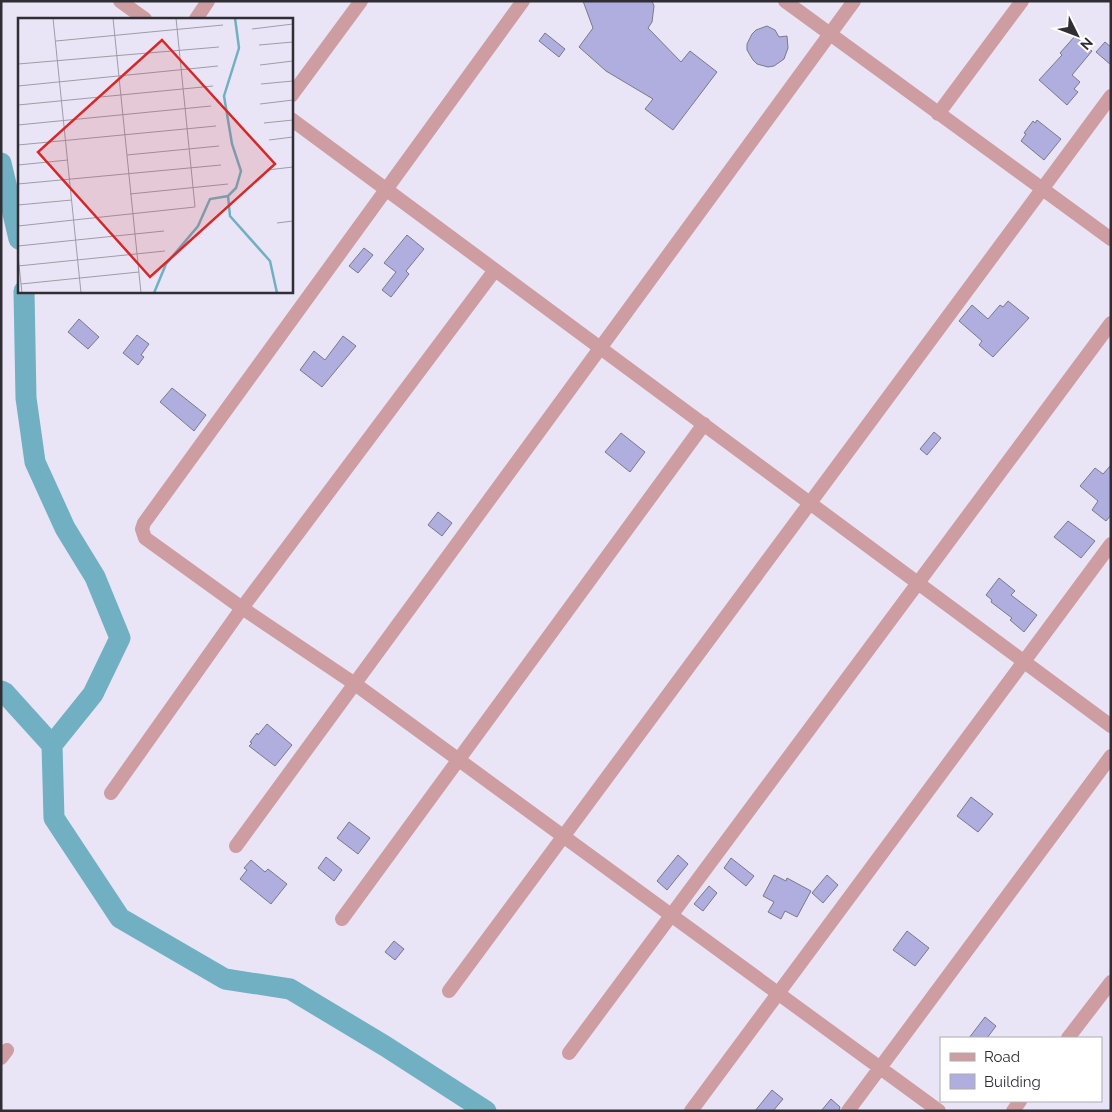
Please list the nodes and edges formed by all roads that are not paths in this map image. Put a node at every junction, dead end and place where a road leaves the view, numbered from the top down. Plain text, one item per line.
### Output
1 (120, 1) edge
2 (208, 1) edge
3 (360, 1) edge
4 (523, 1) edge
5 (785, 1) edge
6 (854, 1) edge
7 (1022, 1) edge
8 (145, 18) edge
9 (197, 18) edge
10 (829, 34) junction
11 (292, 95) edge
12 (1111, 96) edge
13 (938, 114) junction
14 (292, 120) edge
15 (386, 189) junction
16 (1042, 190) junction
17 (1111, 239) edge
18 (495, 270) junction
19 (1111, 323) edge
20 (600, 348) junction
21 (704, 424) junction
22 (810, 503) junction
23 (1111, 544) edge
24 (918, 583) junction
25 (242, 608) junction
26 (1024, 662) junction
27 (355, 684) junction
28 (1111, 726) edge
29 (1111, 756) edge
30 (458, 760) junction
31 (111, 793) dead end
32 (563, 836) junction
33 (236, 846) dead end
34 (671, 915) junction
35 (342, 918) dead end
36 (1111, 982) edge
37 (448, 990) dead end
38 (778, 993) junction
39 (1069, 1037) edge
40 (569, 1053) dead end
41 (880, 1068) junction
42 (691, 1111) edge
43 (848, 1111) edge
44 (939, 1111) edge

1 - 8 street
2 - 9 street
3 - 11 street
4 - 15 street
5 - 10 street
6 - 10 street
7 - 13 street
10 - 13 street
10 - 20 street
12 - 16 street
13 - 16 street
14 - 15 street
15 - 18 street
15 - 25 street
16 - 17 street
16 - 22 street
18 - 20 street
18 - 25 street
19 - 24 street
20 - 21 street
20 - 27 street
21 - 22 street
21 - 30 street
22 - 24 street
22 - 32 street
23 - 26 street
24 - 26 street
24 - 34 street
25 - 27 street
25 - 31 street
26 - 28 street
26 - 38 street
27 - 30 street
27 - 33 street
29 - 41 street
30 - 32 street
30 - 35 street
32 - 34 street
32 - 37 street
34 - 38 street
34 - 40 street
36 - 39 street
38 - 41 street
38 - 42 street
41 - 43 street
41 - 44 street

